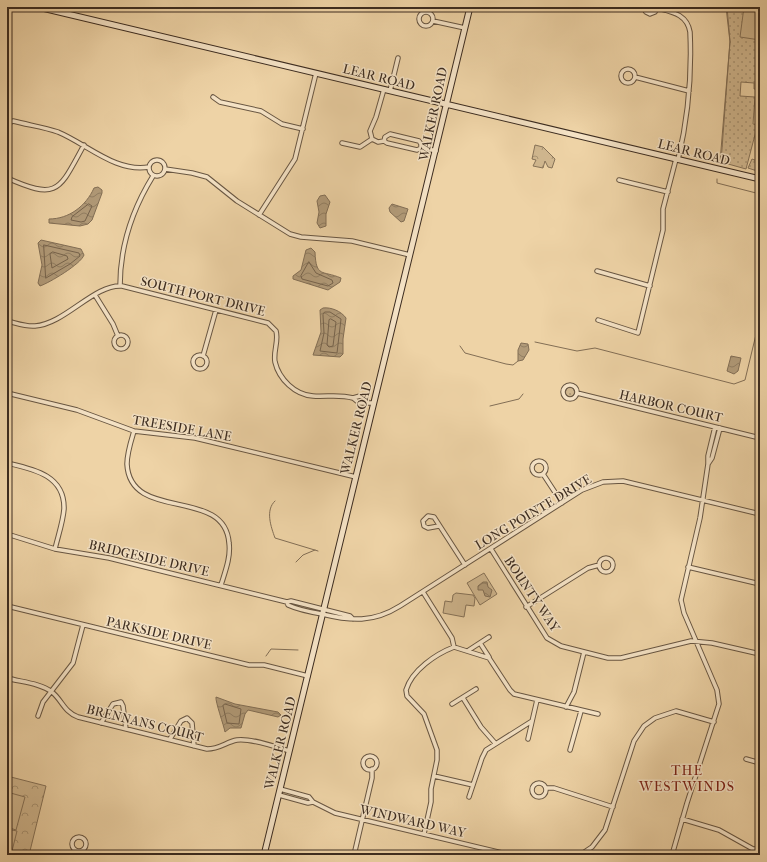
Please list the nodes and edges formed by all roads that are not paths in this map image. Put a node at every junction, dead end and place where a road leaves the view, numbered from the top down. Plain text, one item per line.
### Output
1 (38, 7) edge
2 (470, 7) edge
3 (643, 7) edge
4 (657, 8) edge
5 (433, 21) dead end
6 (465, 28) junction
7 (398, 58) dead end
8 (316, 73) junction
9 (635, 77) dead end
10 (387, 90) junction
11 (689, 90) junction
12 (213, 96) dead end
13 (447, 104) junction
14 (7, 124) edge
15 (303, 129) junction
16 (372, 139) junction
17 (384, 141) junction
18 (342, 143) dead end
19 (84, 145) junction
20 (421, 147) junction
21 (436, 151) junction
22 (677, 159) junction
23 (148, 167) junction
24 (165, 169) junction
25 (153, 176) junction
26 (7, 178) edge
27 (760, 179) edge
28 (619, 180) dead end
29 (668, 192) junction
30 (259, 215) junction
31 (410, 255) junction
32 (597, 271) dead end
33 (120, 286) junction
34 (650, 286) junction
35 (95, 295) junction
36 (216, 310) junction
37 (598, 320) dead end
38 (7, 321) edge
39 (118, 336) dead end
40 (203, 356) dead end
41 (7, 393) edge
42 (576, 393) dead end
43 (353, 398) junction
44 (367, 402) junction
45 (374, 403) junction
46 (715, 427) junction
47 (720, 428) junction
48 (134, 431) junction
49 (760, 438) edge
50 (7, 463) edge
51 (708, 464) junction
52 (543, 474) dead end
53 (356, 477) junction
54 (702, 500) junction
55 (562, 503) junction
56 (760, 514) edge
57 (440, 526) junction
58 (7, 534) edge
59 (55, 548) junction
60 (490, 549) junction
61 (465, 565) junction
62 (599, 565) dead end
63 (688, 567) junction
64 (760, 584) edge
65 (222, 585) junction
66 (423, 592) junction
67 (287, 602) junction
68 (7, 606) edge
69 (526, 607) junction
70 (323, 612) junction
71 (83, 625) junction
72 (489, 637) dead end
73 (696, 641) junction
74 (480, 642) junction
75 (454, 646) junction
76 (469, 650) junction
77 (584, 652) junction
78 (760, 654) edge
79 (489, 658) junction
80 (308, 676) junction
81 (7, 678) edge
82 (476, 689) dead end
83 (51, 691) junction
84 (463, 698) junction
85 (537, 700) junction
86 (452, 704) dead end
87 (566, 707) junction
88 (581, 711) junction
89 (598, 714) dead end
90 (38, 716) dead end
91 (532, 721) junction
92 (714, 722) junction
93 (101, 723) junction
94 (126, 729) junction
95 (528, 738) dead end
96 (170, 740) junction
97 (495, 743) junction
98 (194, 746) junction
99 (570, 750) dead end
100 (290, 751) junction
101 (746, 759) dead end
102 (760, 763) edge
103 (372, 769) dead end
104 (434, 776) junction
105 (473, 785) junction
106 (546, 788) dead end
107 (280, 792) junction
108 (469, 797) dead end
109 (613, 807) junction
110 (682, 819) junction
111 (362, 820) junction
112 (424, 834) junction
113 (760, 849) edge
114 (583, 854) edge
115 (264, 855) edge
116 (354, 855) edge
117 (511, 855) edge
118 (672, 855) edge

1 - 8 street, LEAR ROAD
2 - 6 street, WALKER ROAD
3 - 4 street
4 - 11 street
5 - 6 street
6 - 13 street, WALKER ROAD
7 - 10 street
8 - 10 street, LEAR ROAD
8 - 15 street
9 - 11 street
10 - 13 street, LEAR ROAD
10 - 16 street
11 - 22 street
12 - 15 street
13 - 21 street, WALKER ROAD
13 - 22 street, LEAR ROAD
14 - 19 street
15 - 30 street
16 - 17 street
16 - 18 street
17 - 20 street
17 - 20 street
19 - 23 street
19 - 26 street
20 - 21 street
21 - 31 street, WALKER ROAD
22 - 27 street, LEAR ROAD
22 - 29 street
23 - 24 street
23 - 25 street
24 - 25 street
24 - 30 street
25 - 33 street
28 - 29 street
29 - 34 street
30 - 31 street
31 - 45 street, WALKER ROAD
32 - 34 street
33 - 35 street, SOUTH PORT DRIVE
33 - 36 street, SOUTH PORT DRIVE
34 - 37 street
35 - 38 street, SOUTH PORT DRIVE
35 - 39 street
36 - 40 street
36 - 43 street, SOUTH PORT DRIVE
41 - 48 street, TREESIDE LANE
42 - 46 street, HARBOR COURT
43 - 44 street, SOUTH PORT DRIVE
43 - 44 street, SOUTH PORT DRIVE
44 - 45 street, SOUTH PORT DRIVE
45 - 53 street, WALKER ROAD
46 - 47 street, HARBOR COURT
46 - 51 street
47 - 49 street, HARBOR COURT
47 - 51 street
48 - 53 street, TREESIDE LANE
48 - 65 street
50 - 59 street
51 - 54 street
52 - 55 street
53 - 70 street, WALKER ROAD
54 - 55 street, LONG POINTE DRIVE
54 - 56 street, LONG POINTE DRIVE
54 - 63 street
55 - 60 street, LONG POINTE DRIVE
57 - 57 street
57 - 61 street
58 - 59 street, BRIDGESIDE DRIVE
59 - 65 street, BRIDGESIDE DRIVE
60 - 61 street, LONG POINTE DRIVE
60 - 69 street, BOUNTY WAY
61 - 66 street, LONG POINTE DRIVE
62 - 69 street
63 - 64 street
63 - 73 street
65 - 67 street, BRIDGESIDE DRIVE
66 - 70 street, LONG POINTE DRIVE
66 - 75 street
67 - 70 street, BRIDGESIDE DRIVE
67 - 70 street, BRIDGESIDE DRIVE
68 - 71 street, PARKSIDE DRIVE
69 - 77 street, BOUNTY WAY
70 - 80 street, WALKER ROAD
71 - 80 street, PARKSIDE DRIVE
71 - 83 street
72 - 74 street
73 - 77 street, BOUNTY WAY
73 - 78 street, BOUNTY WAY
73 - 92 street
74 - 76 street
74 - 79 street
75 - 76 street
75 - 104 street
76 - 79 street
77 - 87 street
79 - 85 street
80 - 100 street, WALKER ROAD
81 - 83 street
82 - 84 street
83 - 90 street
83 - 93 street, BRENNANS COURT
84 - 86 street
84 - 97 street
85 - 87 street
85 - 91 street
87 - 88 street
88 - 89 street
88 - 99 street
91 - 95 street
91 - 97 street
92 - 109 street
92 - 110 street
93 - 94 street, BRENNANS COURT
93 - 94 street
94 - 96 street, BRENNANS COURT
96 - 98 street, BRENNANS COURT
96 - 98 street
97 - 105 street
98 - 100 street, BRENNANS COURT
100 - 107 street, WALKER ROAD
101 - 102 street
103 - 111 street
104 - 105 street
104 - 112 street
105 - 108 street
106 - 109 street
107 - 111 street, WINDWARD WAY
107 - 115 street, WALKER ROAD
109 - 114 street
110 - 113 street
110 - 118 street
111 - 112 street, WINDWARD WAY
111 - 116 street
112 - 117 street, WINDWARD WAY

